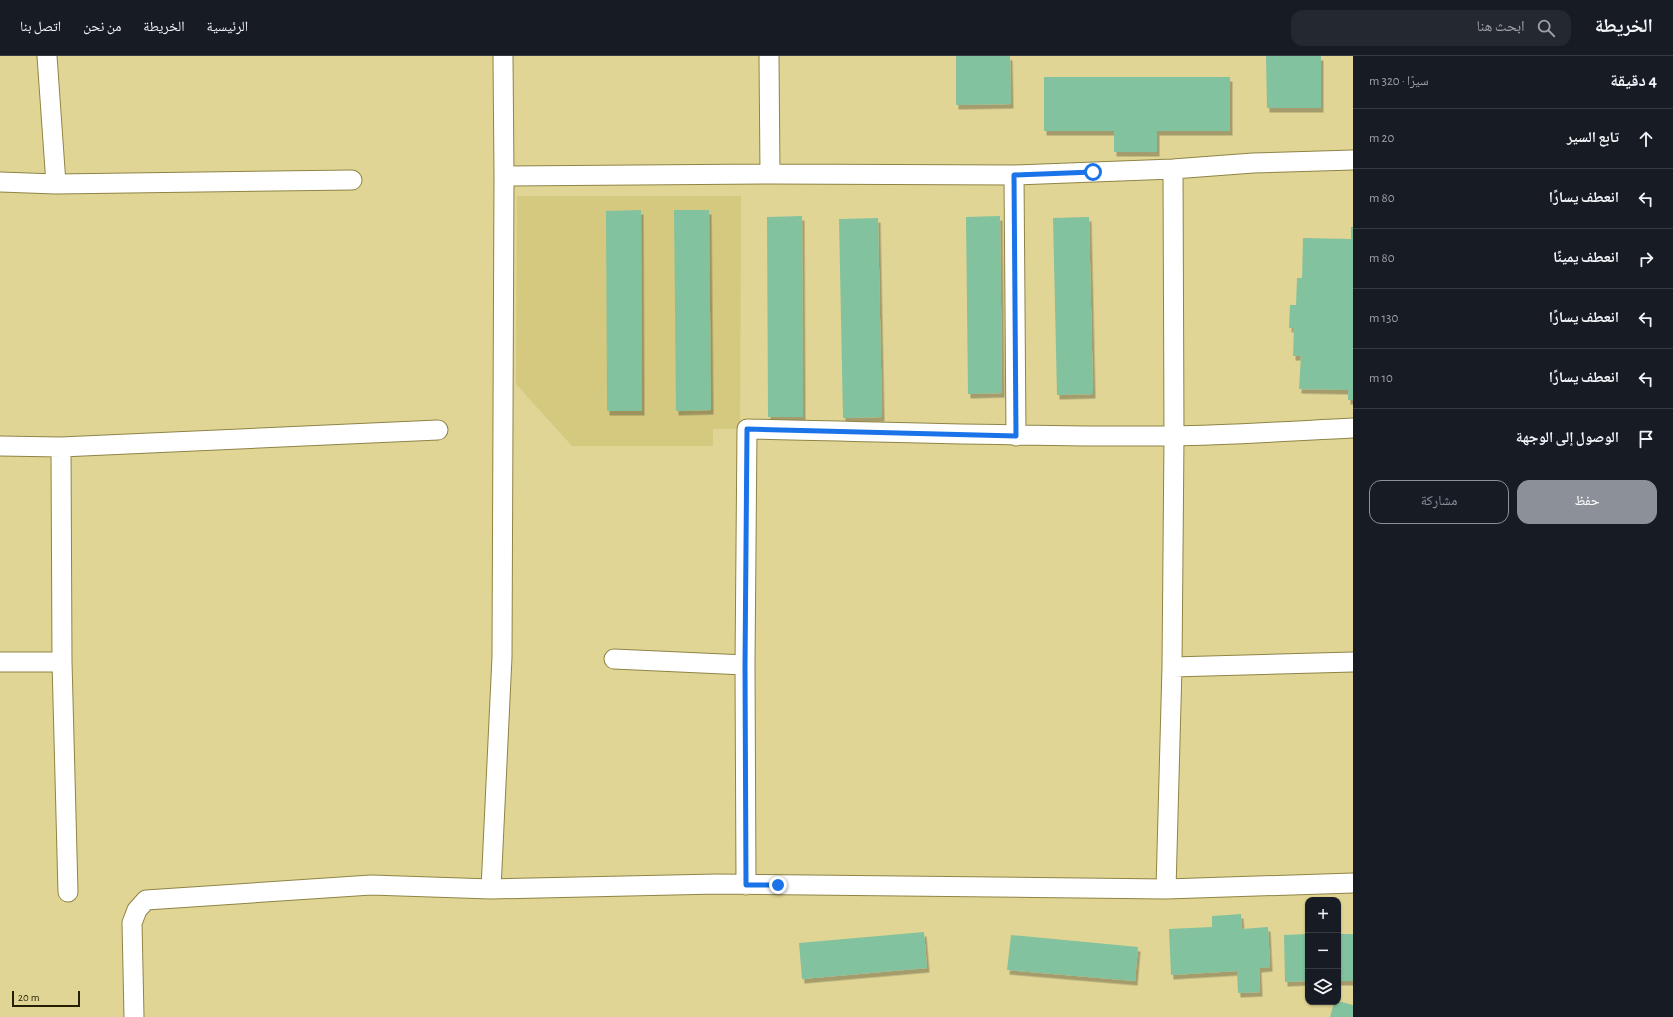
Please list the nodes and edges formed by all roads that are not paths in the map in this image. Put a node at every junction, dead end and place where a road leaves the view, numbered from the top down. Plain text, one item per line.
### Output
1 (47, 56) edge
2 (503, 56) edge
3 (769, 56) edge
4 (1353, 160) edge
5 (1173, 169) junction
6 (770, 174) junction
7 (1014, 175) junction
8 (504, 176) junction
9 (352, 180) dead end
10 (0, 182) edge
11 (56, 184) junction
12 (1353, 428) edge
13 (438, 430) dead end
14 (1016, 436) junction
15 (1174, 436) junction
16 (0, 446) edge
17 (60, 447) junction
18 (614, 659) dead end
19 (0, 662) edge
20 (62, 662) junction
21 (1353, 662) edge
22 (745, 665) junction
23 (1172, 667) junction
24 (1353, 883) edge
25 (746, 885) junction
26 (491, 889) junction
27 (1166, 889) junction
28 (68, 892) dead end
29 (134, 1017) edge

1 - 11 street
2 - 8 street
3 - 6 street
4 - 5 street
5 - 7 street
5 - 15 street
6 - 7 street
6 - 8 street
7 - 14 street
8 - 26 street
9 - 11 street
10 - 11 street
12 - 15 street
13 - 17 street
14 - 15 street
14 - 22 street
15 - 23 street
16 - 17 street
17 - 20 street
18 - 22 street
19 - 20 street
20 - 28 street
21 - 23 street
22 - 25 street
23 - 27 street
24 - 27 street
25 - 26 street
25 - 27 street
26 - 29 street

